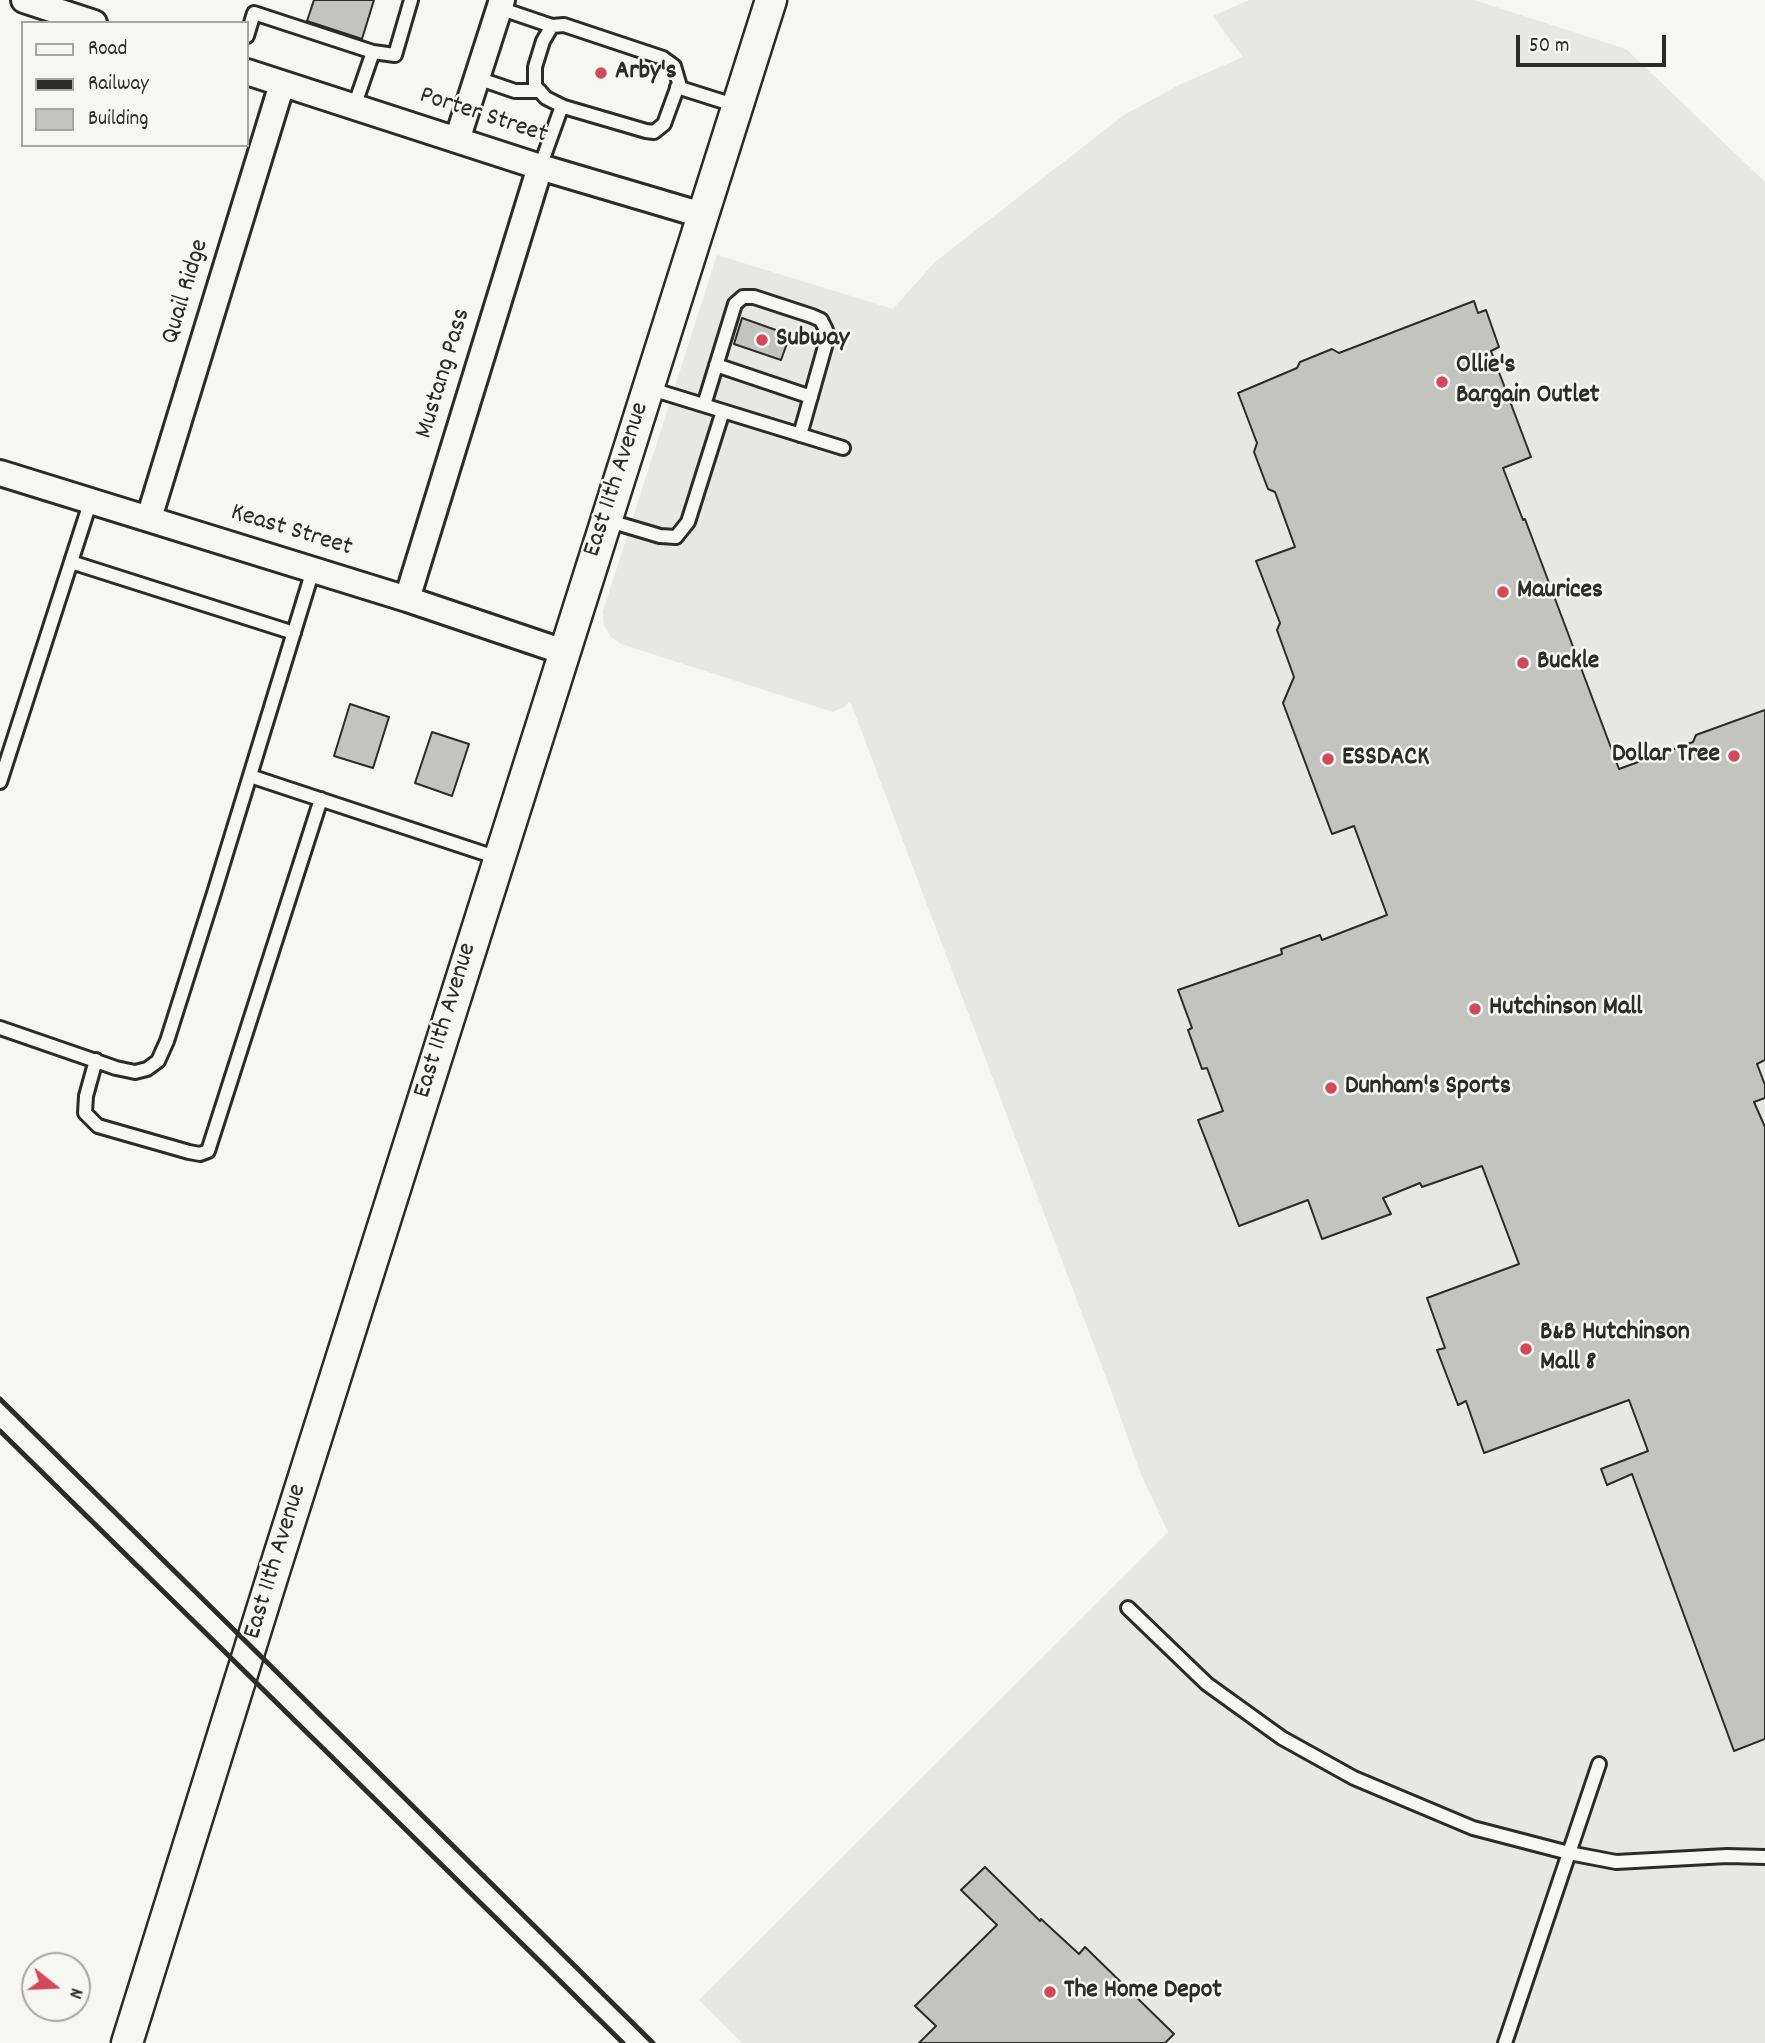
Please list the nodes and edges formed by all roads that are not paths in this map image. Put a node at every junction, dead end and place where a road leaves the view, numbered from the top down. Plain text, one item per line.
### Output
1 (24, 0) edge
2 (258, 0) edge
3 (411, 0) edge
4 (766, 3) edge
5 (500, 4) edge
6 (254, 13) junction
7 (88, 21) edge
8 (552, 26) junction
9 (248, 33) edge
10 (373, 52) junction
11 (248, 72) edge
12 (477, 78) junction
13 (282, 84) junction
14 (677, 88) junction
15 (540, 91) junction
16 (562, 106) junction
17 (737, 106) junction
18 (354, 107) junction
19 (457, 140) junction
20 (540, 167) junction
21 (702, 215) junction
22 (716, 365) junction
23 (648, 387) junction
24 (811, 397) junction
25 (704, 405) junction
26 (723, 411) junction
27 (800, 435) junction
28 (843, 448) dead end
29 (0, 472) edge
30 (90, 500) junction
31 (149, 518) junction
32 (606, 520) junction
33 (71, 562) junction
34 (313, 570) junction
35 (407, 599) junction
36 (294, 633) junction
37 (564, 652) junction
38 (250, 776) junction
39 (0, 782) edge
40 (321, 799) junction
41 (499, 859) junction
42 (0, 1028) edge
43 (96, 1060) junction
44 (1128, 1608) dead end
45 (1599, 1764) dead end
46 (1569, 1853) junction
47 (1765, 1857) edge
48 (127, 2043) edge
49 (1505, 2043) edge

1 - 7 street
2 - 6 lane
3 - 10 lane
4 - 17 street, East 11th Avenue
5 - 8 lane
5 - 12 street
6 - 9 lane
6 - 10 lane
8 - 14 lane
8 - 15 lane
10 - 18 lane
11 - 13 street, Porter Street
12 - 15 lane
12 - 19 street
13 - 18 street, Porter Street
13 - 31 street, Quail Ridge
14 - 16 lane
14 - 17 lane
15 - 16 lane
16 - 20 lane
17 - 21 street, East 11th Avenue
18 - 19 street, Porter Street
19 - 20 street, Porter Street
20 - 21 street, Porter Street
20 - 35 street, Mustang Pass
21 - 23 street, East 11th Avenue
22 - 24 lane
22 - 24 lane
22 - 25 lane
23 - 25 lane
23 - 32 street, East 11th Avenue
24 - 27 lane
25 - 26 lane
26 - 27 lane
26 - 32 lane
27 - 28 lane
29 - 30 street, Keast Street
30 - 31 street, Keast Street
30 - 33 lane
31 - 34 street, Keast Street
32 - 37 street, East 11th Avenue
33 - 36 lane
33 - 39 lane
34 - 35 street, Keast Street
34 - 36 lane
35 - 37 street, Keast Street
36 - 38 lane
37 - 41 street, East 11th Avenue
38 - 40 lane
38 - 43 lane
40 - 41 lane
40 - 43 lane
41 - 48 street, East 11th Avenue
42 - 43 lane
44 - 46 lane
45 - 46 lane
46 - 47 lane
46 - 49 lane

